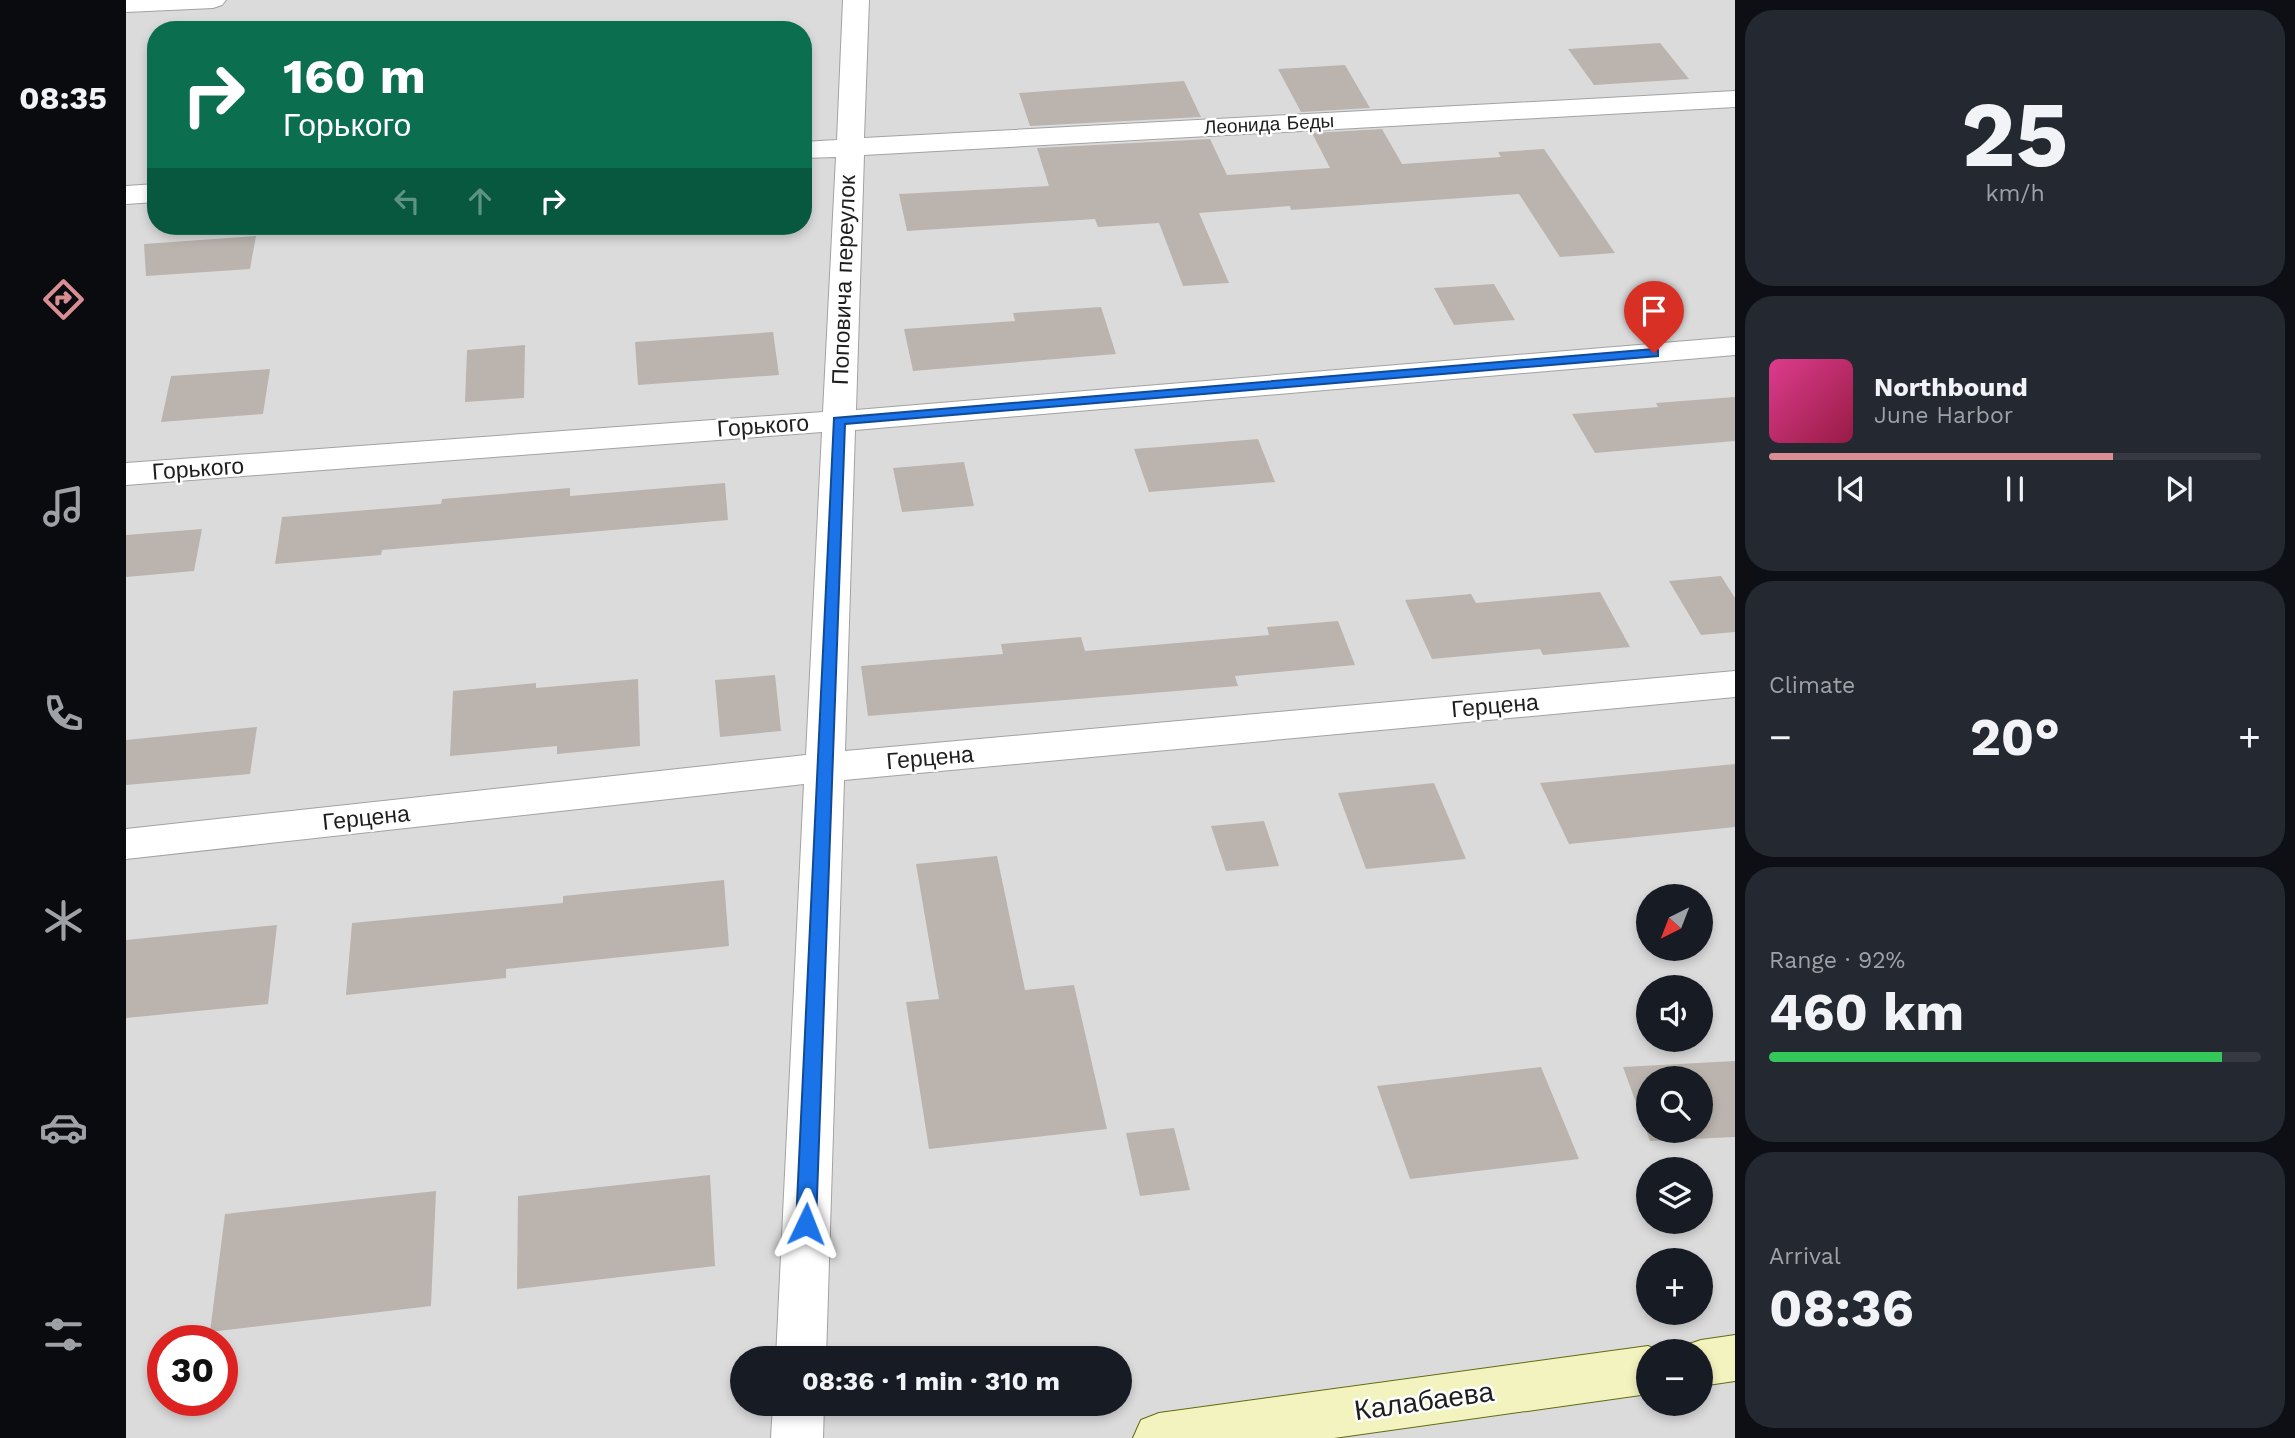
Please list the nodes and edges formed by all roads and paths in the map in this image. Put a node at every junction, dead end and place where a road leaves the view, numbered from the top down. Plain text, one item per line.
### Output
1 (212, 0) edge
2 (856, 0) edge
3 (126, 4) edge
4 (1735, 99) edge
5 (850, 147) junction
6 (812, 149) edge
7 (147, 194) edge
8 (126, 195) edge
9 (1735, 346) edge
10 (838, 421) junction
11 (126, 474) edge
12 (1735, 684) edge
13 (826, 767) junction
14 (126, 844) edge
15 (801, 1346) edge
16 (1735, 1358) edge
17 (1713, 1361) edge
18 (1636, 1372) edge
19 (798, 1416) edge
20 (797, 1438) edge
21 (1159, 1438) edge

1 - 3 street
2 - 5 street, Поповича переулок
4 - 5 street, Леонида Беды
5 - 6 street, Леонида Беды
5 - 10 street, Поповича переулок
7 - 8 street
9 - 10 street, Горького
10 - 11 street, Горького
10 - 13 street, Поповича переулок
12 - 13 street, Герцена
13 - 14 street, Герцена
13 - 15 street, Поповича переулок
16 - 17 street
18 - 21 street, Калабаева
19 - 20 street

